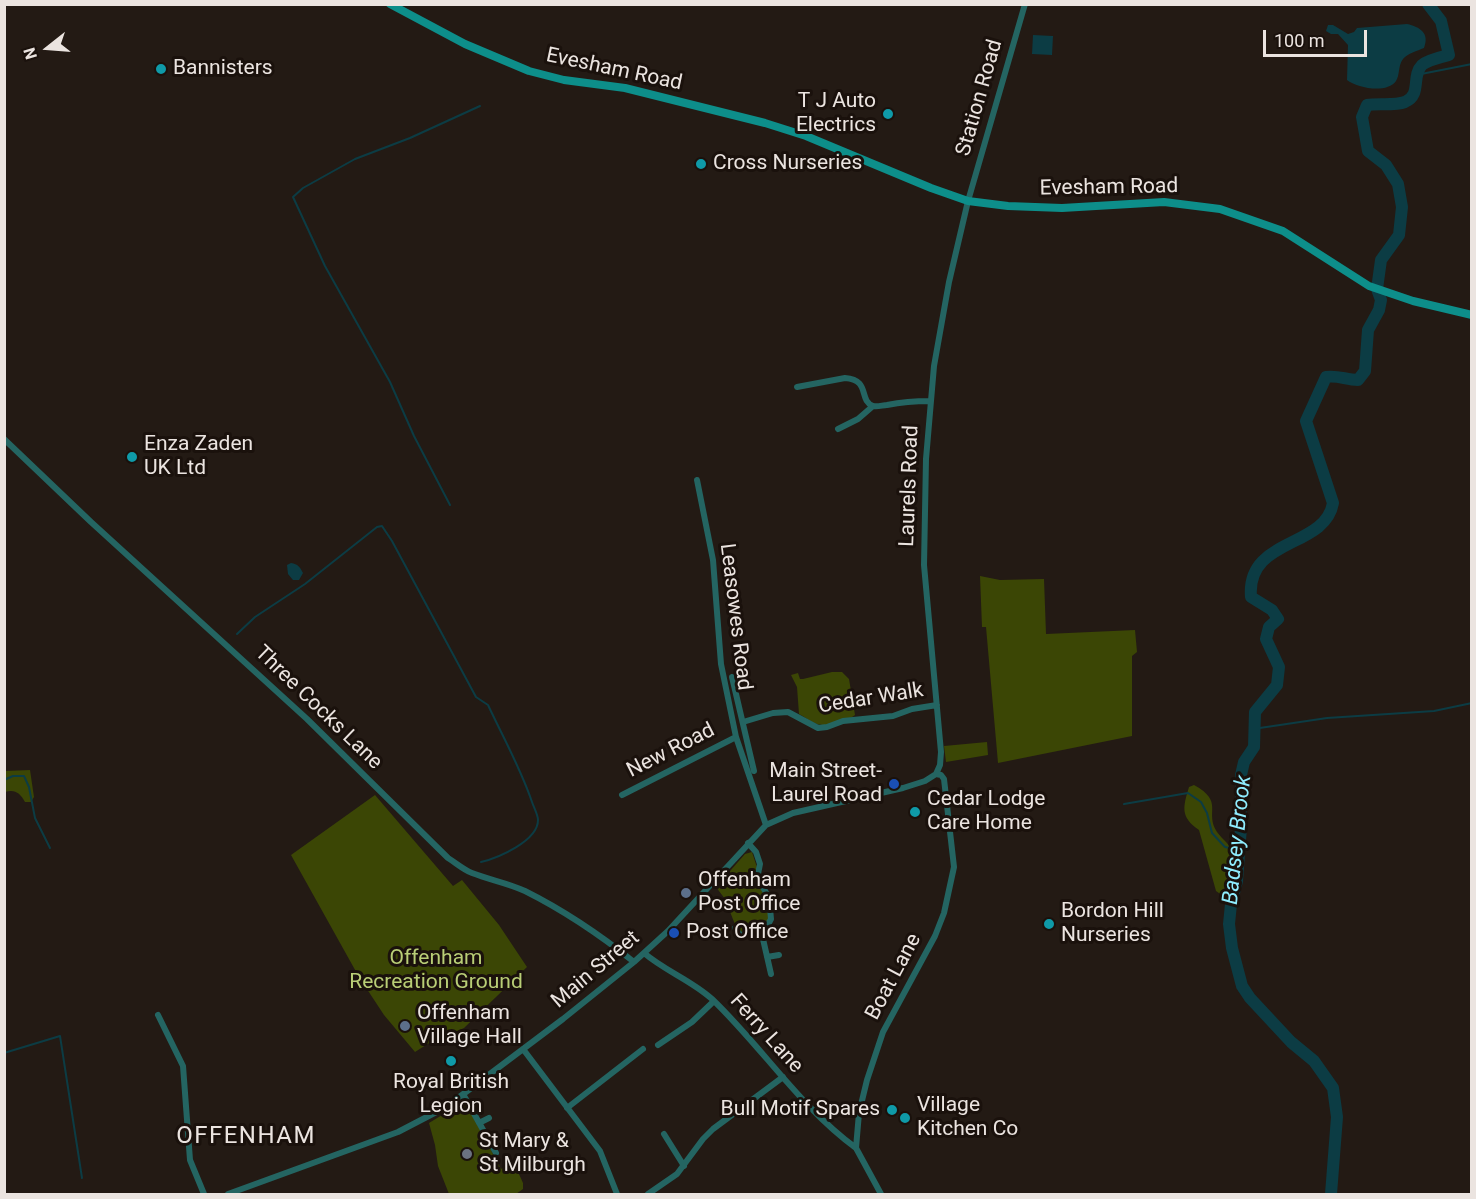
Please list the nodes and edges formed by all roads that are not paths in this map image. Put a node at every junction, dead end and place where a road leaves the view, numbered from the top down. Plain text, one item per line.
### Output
1 (390, 4) edge
2 (1025, 4) edge
3 (968, 201) junction
4 (1472, 315) edge
5 (797, 387) dead end
6 (930, 401) junction
7 (873, 405) junction
8 (838, 429) dead end
9 (4, 439) edge
10 (697, 480) dead end
11 (732, 676) dead end
12 (937, 705) junction
13 (743, 722) junction
14 (736, 737) junction
15 (754, 771) dead end
16 (936, 774) junction
17 (622, 795) dead end
18 (766, 825) junction
19 (748, 843) junction
20 (735, 928) dead end
21 (764, 932) junction
22 (644, 953) junction
23 (779, 955) dead end
24 (767, 957) junction
25 (634, 962) junction
26 (771, 974) dead end
27 (714, 1001) junction
28 (158, 1015) dead end
29 (658, 1045) dead end
30 (523, 1049) junction
31 (643, 1049) dead end
32 (783, 1077) junction
33 (463, 1094) junction
34 (567, 1108) junction
35 (489, 1118) dead end
36 (479, 1124) junction
37 (664, 1134) dead end
38 (856, 1148) junction
39 (495, 1153) dead end
40 (684, 1166) junction
41 (204, 1194) edge
42 (228, 1194) edge
43 (617, 1194) edge
44 (648, 1194) edge
45 (881, 1194) edge

1 - 3 main road, Evesham Road
2 - 3 street, Station Road
3 - 4 main road, Evesham Road
3 - 6 street, Laurels Road
5 - 7 street
6 - 7 street
6 - 12 street, Laurels Road
7 - 8 street
9 - 25 street, Three Cocks Lane
10 - 14 street, Leasowes Road
11 - 13 street
12 - 13 street, Cedar Walk
12 - 16 street, Laurels Road
13 - 15 street
14 - 17 street, New Road
14 - 18 street, Leasowes Road
16 - 18 street, Main Street
16 - 38 street, Boat Lane
18 - 19 street, Main Street
19 - 21 street
19 - 22 street, Main Street
20 - 21 street
21 - 24 street
22 - 25 street, Main Street
22 - 27 street, Ferry Lane
23 - 24 street
24 - 26 street
25 - 30 street, Main Street
27 - 29 street
27 - 32 street, Ferry Lane
28 - 41 street
30 - 33 street, Main Street
30 - 34 street
31 - 34 street
32 - 38 street, Ferry Lane
32 - 40 street
33 - 36 street
33 - 42 street, Main Street
34 - 43 street
35 - 36 street
36 - 39 street
37 - 40 street
38 - 45 street
40 - 44 street

